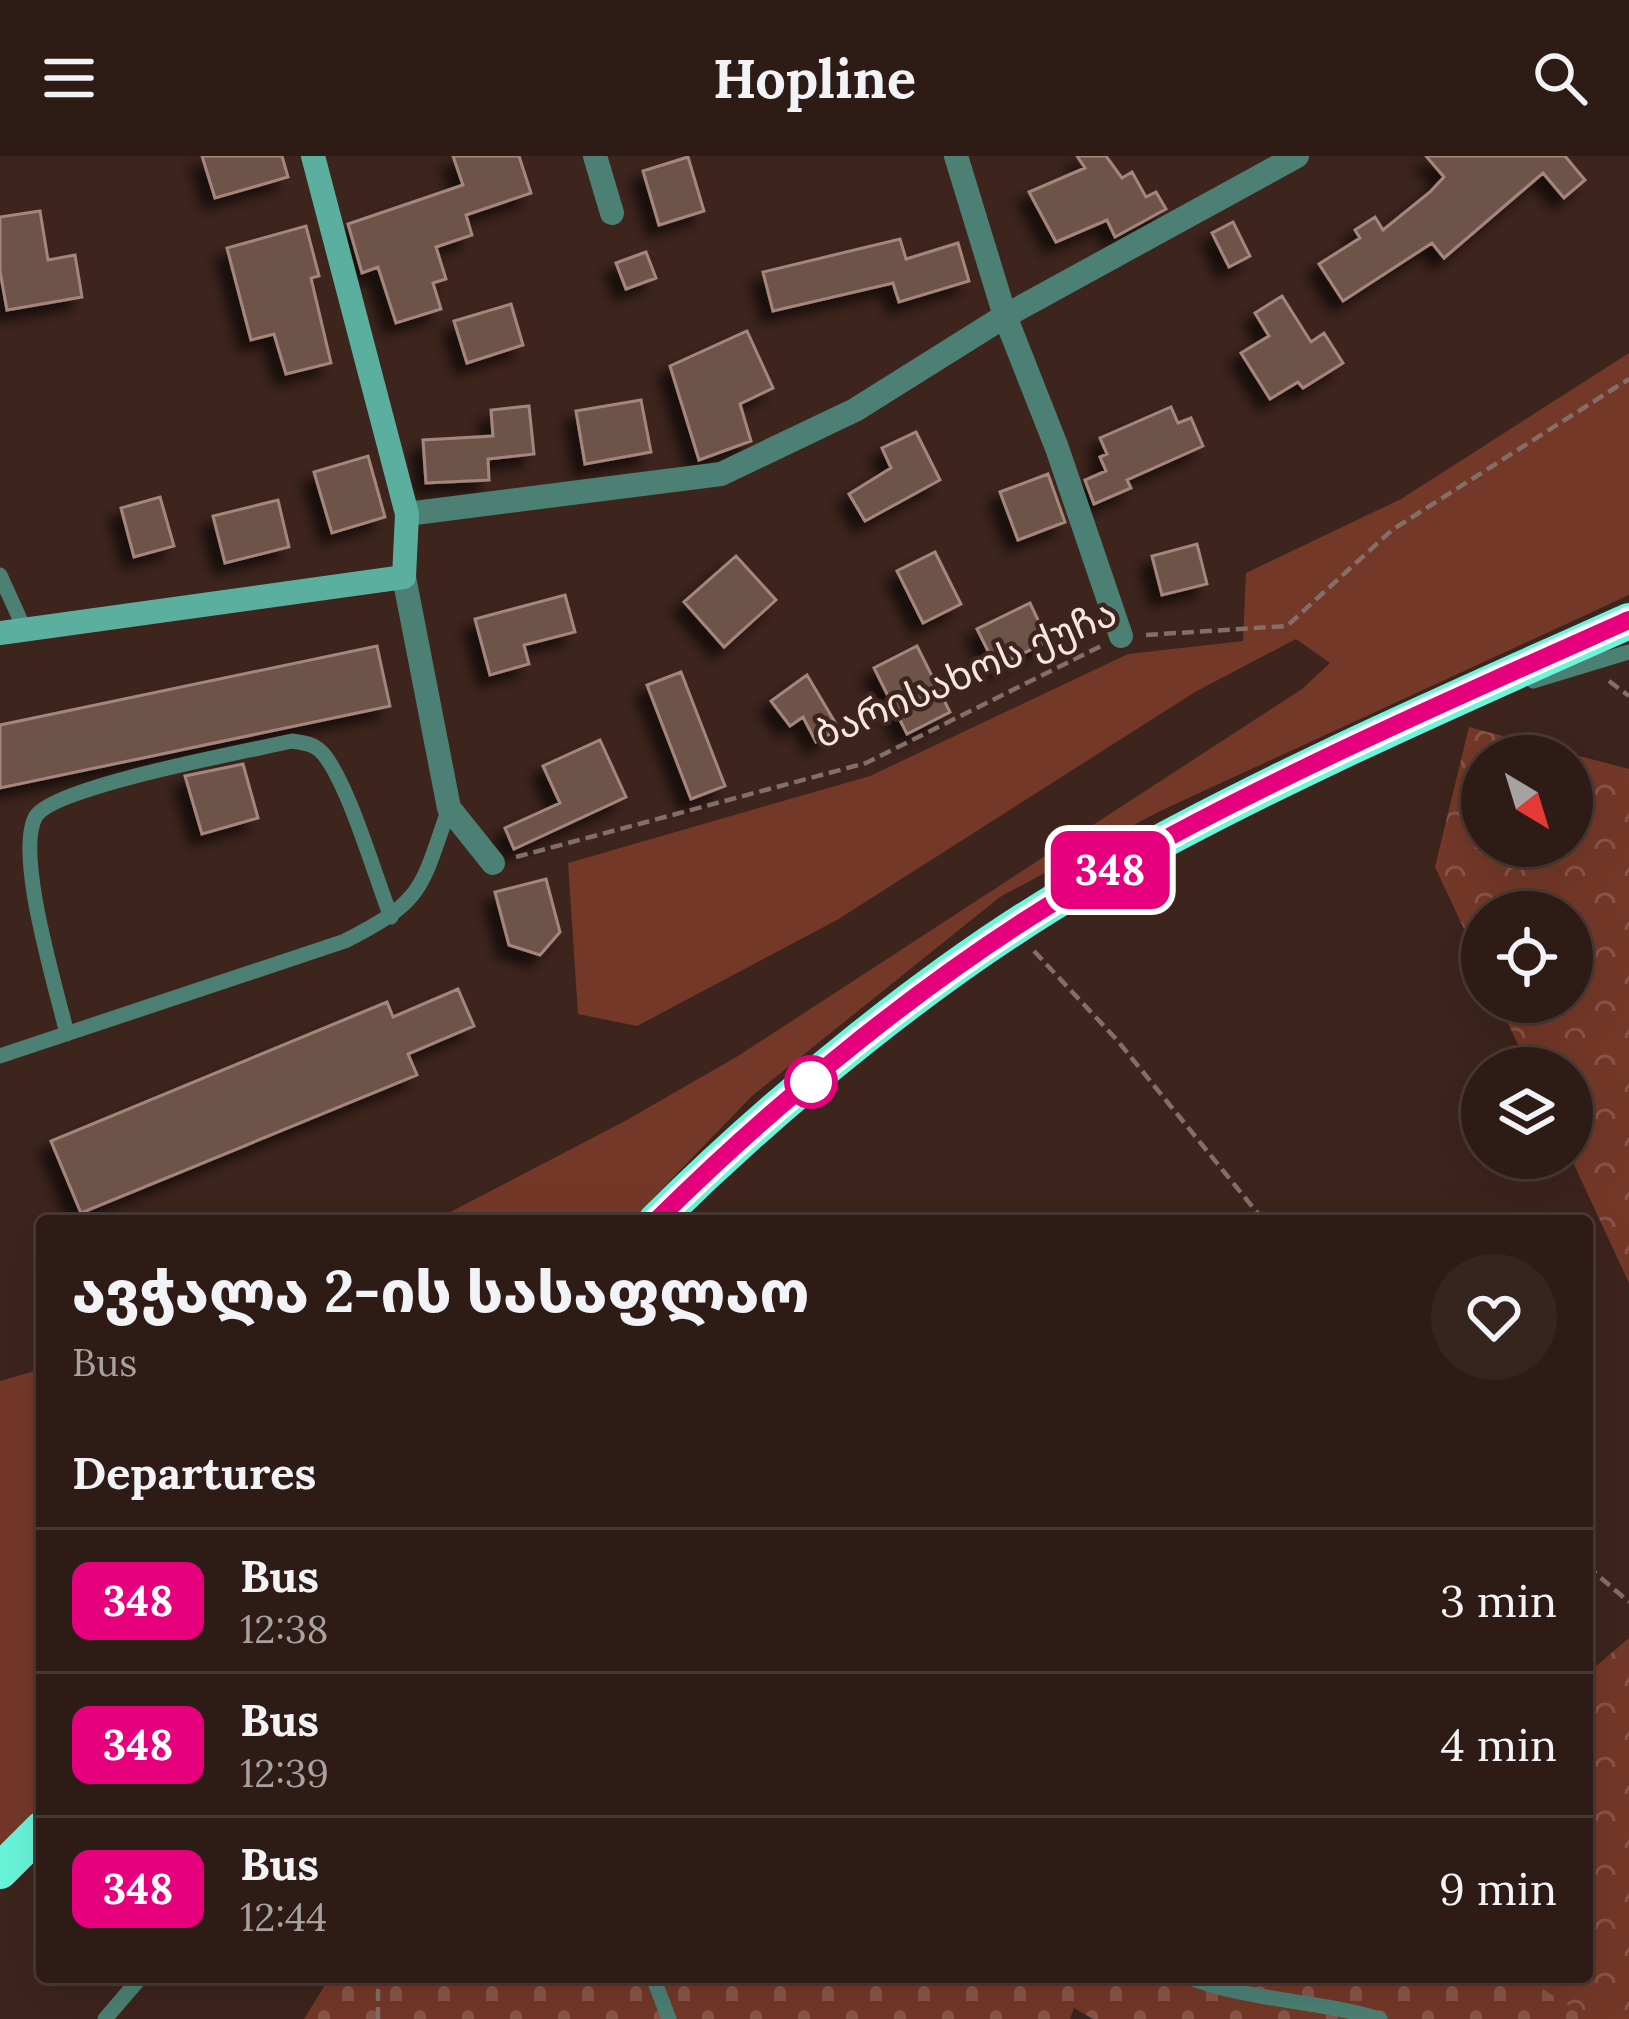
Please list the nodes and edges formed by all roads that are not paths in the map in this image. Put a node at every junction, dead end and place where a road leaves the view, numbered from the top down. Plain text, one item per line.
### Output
1 (313, 156) edge
2 (596, 156) edge
3 (956, 156) edge
4 (1297, 156) edge
5 (612, 213) dead end
6 (1005, 316) junction
7 (406, 514) junction
8 (0, 575) edge
9 (404, 577) junction
10 (1629, 621) edge
11 (12, 631) edge
12 (1121, 636) road end
13 (1629, 652) edge
14 (1393, 726) junction
15 (449, 808) junction
16 (493, 863) road end
17 (391, 917) junction
18 (67, 1034) junction
19 (0, 1056) edge
20 (665, 1215) edge
21 (36, 1835) edge
22 (0, 1871) edge
23 (136, 1983) edge
24 (655, 1983) edge
25 (1203, 1983) edge
26 (105, 2019) edge
27 (670, 2019) edge
28 (1380, 2019) edge

1 - 7 street
2 - 5 street
3 - 6 street
4 - 6 street
6 - 7 street
6 - 12 street
7 - 9 street
8 - 11 lane
9 - 11 street
9 - 15 street
10 - 14 highway
13 - 14 lane
14 - 20 highway
15 - 16 street
15 - 17 lane
17 - 18 lane
17 - 18 lane
18 - 19 lane
21 - 22 highway
23 - 26 lane
24 - 27 lane
25 - 28 lane

